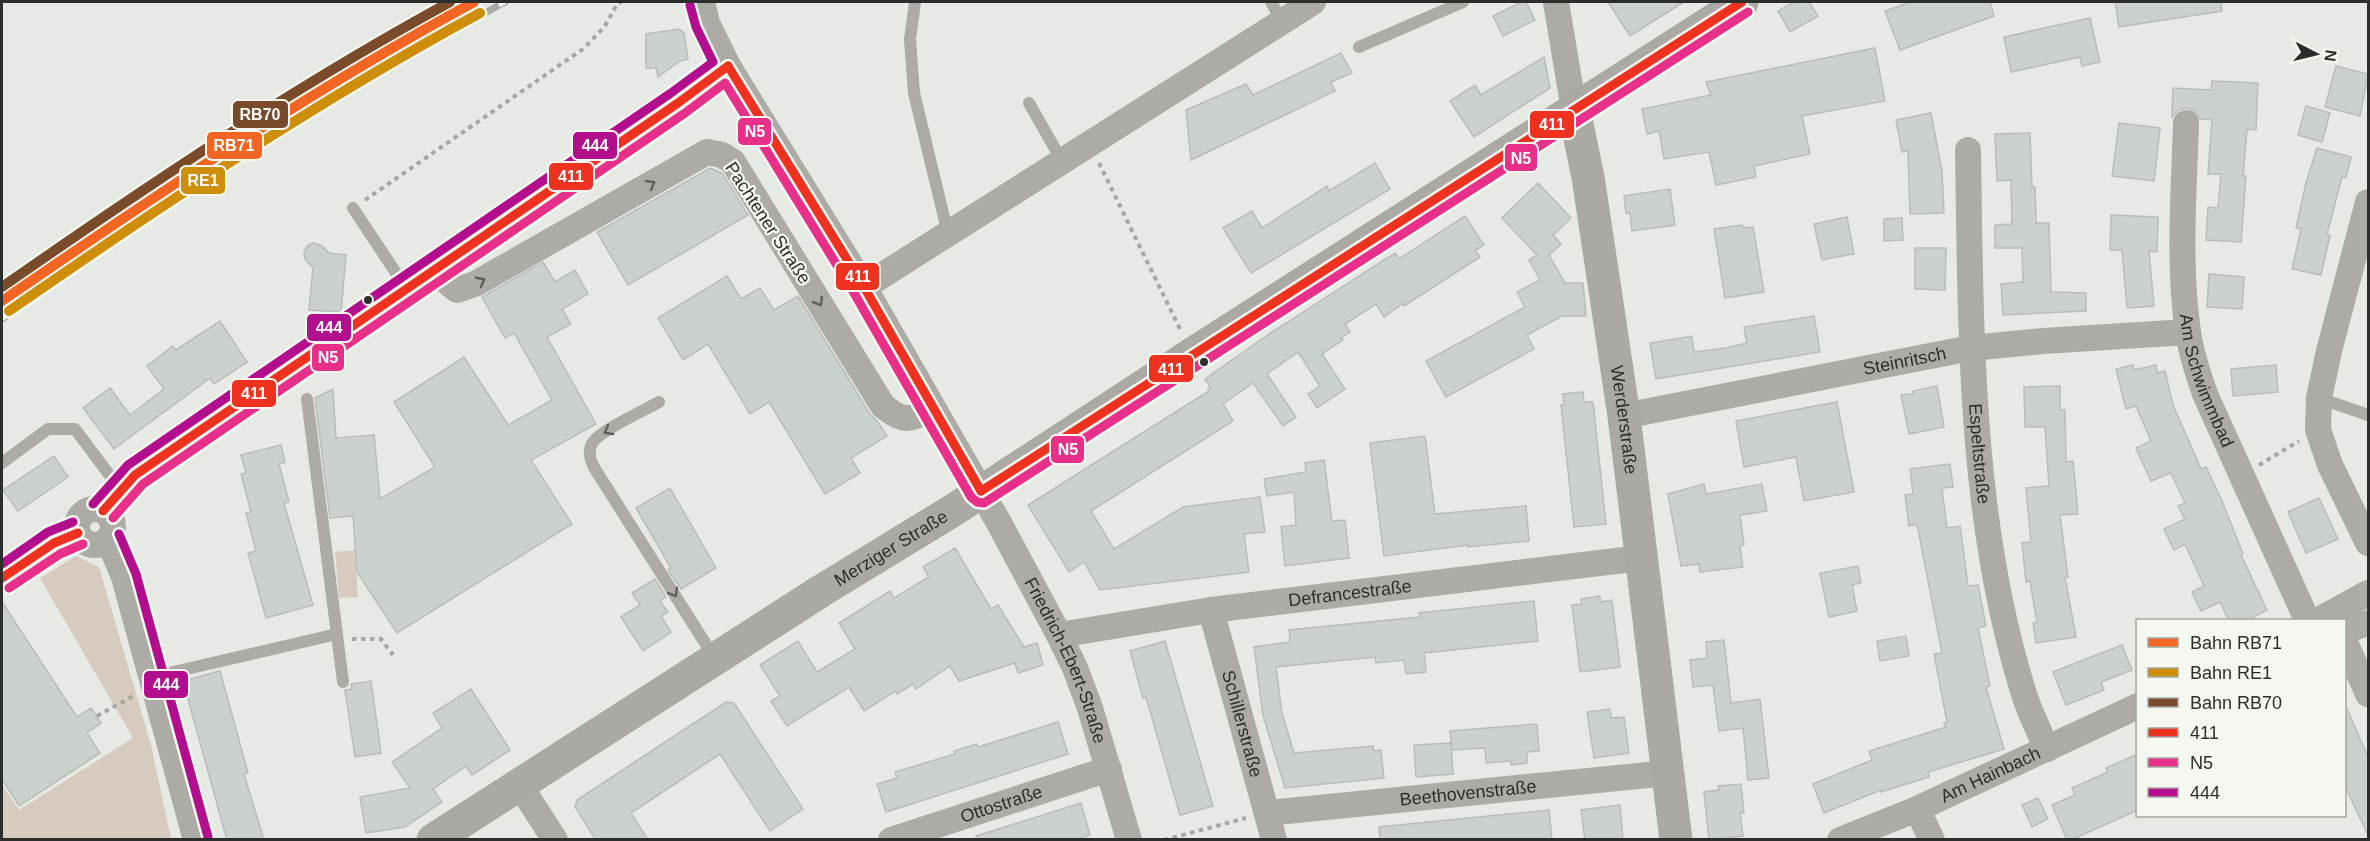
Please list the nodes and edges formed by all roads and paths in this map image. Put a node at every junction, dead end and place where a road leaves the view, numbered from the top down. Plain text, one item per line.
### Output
1 (621, 2) edge
2 (702, 2) edge
3 (915, 2) edge
4 (1313, 2) edge
5 (1463, 2) edge
6 (1556, 2) edge
7 (1742, 2) edge
8 (1276, 11) edge
9 (1359, 48) dead end
10 (728, 66) junction
11 (1029, 103) dead end
12 (1574, 110) junction
13 (2186, 123) dead end
14 (1089, 144) junction
15 (1968, 150) dead end
16 (1062, 161) junction
17 (2368, 202) edge
18 (353, 208) joint
19 (948, 234) junction
20 (432, 269) junction
21 (864, 287) junction
22 (406, 288) junction
23 (2188, 332) junction
24 (1971, 348) junction
25 (1192, 354) junction
26 (2319, 398) junction
27 (307, 399) dead end
28 (659, 402) dead end
29 (933, 408) junction
30 (2368, 415) edge
31 (1624, 416) junction
32 (2318, 430) junction
33 (2, 463) edge
34 (2240, 476) junction
35 (120, 489) junction
36 (981, 491) junction
37 (104, 511) junction
38 (78, 533) junction
39 (108, 539) junction
40 (2368, 543) edge
41 (1641, 558) junction
42 (2, 578) edge
43 (2368, 593) edge
44 (1211, 610) junction
45 (2306, 619) edge
46 (2336, 619) edge
47 (2346, 622) edge
48 (2368, 623) edge
49 (1059, 635) junction
50 (337, 637) junction
51 (2346, 644) edge
52 (393, 655) dead end
53 (716, 659) junction
54 (152, 677) junction
55 (343, 682) dead end
56 (2368, 694) edge
57 (130, 698) dead end
58 (2136, 707) edge
59 (96, 716) dead end
60 (2047, 749) junction
61 (1109, 769) junction
62 (1668, 773) junction
63 (519, 784) junction
64 (1917, 809) junction
65 (1268, 813) junction
66 (196, 840) edge
67 (433, 840) edge
68 (555, 840) edge
69 (891, 840) edge
70 (1129, 840) edge
71 (1164, 840) edge
72 (1274, 840) edge
73 (1677, 840) edge
74 (1840, 840) edge
75 (1932, 840) edge

1 - 18 path
2 - 10 street, Friedrich-Ebert-Straße
3 - 19 lane
4 - 8 street
5 - 9 lane
6 - 12 street, Werderstraße
7 - 12 main road, Merziger Straße
8 - 14 street
10 - 20 street
10 - 21 street, Friedrich-Ebert-Straße
11 - 16 lane
12 - 25 main road, Merziger Straße
12 - 31 main road, Werderstraße
13 - 23 street, Am Schwimmbad
14 - 16 street
14 - 25 path
15 - 24 street, Espeltstraße
16 - 19 street
17 - 26 street
18 - 22 lane
19 - 21 street
20 - 22 street
20 -> 29 street, Pachtener Straße
21 - 29 street, Friedrich-Ebert-Straße
22 - 35 street
23 - 24 street, Steinritsch
23 - 34 street, Am Schwimmbad
24 - 31 street, Steinritsch
24 - 60 street, Espeltstraße
25 - 36 main road, Merziger Straße
26 - 30 lane
26 - 32 street
27 - 50 lane
28 -> 53 lane
29 - 36 street, Friedrich-Ebert-Straße
31 - 41 main road, Werderstraße
32 - 34 path
32 - 40 street
33 - 35 lane
34 - 45 street, Am Schwimmbad
35 - 37 street
36 - 49 street, Friedrich-Ebert-Straße
36 - 53 main road, Merziger Straße
37 - 38 street
37 - 39 street
38 - 39 street
38 - 42 street
39 - 54 street
41 - 44 street, Defrancestraße
41 - 62 main road, Werderstraße
43 - 46 street
44 - 49 street, Defrancestraße
44 - 65 street, Schillerstraße
47 - 48 street
49 - 61 street, Friedrich-Ebert-Straße
50 - 52 path
50 - 54 lane
50 - 55 lane
51 - 56 street
53 - 63 main road, Merziger Straße
54 - 66 street
57 - 59 path
58 - 60 street, Am Hainbach
60 - 64 street, Am Hainbach
61 - 69 street, Ottostraße
61 - 70 street, Friedrich-Ebert-Straße
62 - 65 street, Beethovenstraße
62 - 73 main road, Werderstraße
63 - 67 main road, Merziger Straße
63 - 68 street
64 - 74 street, Am Hainbach
64 - 75 street
65 - 71 path
65 - 72 street, Schillerstraße

